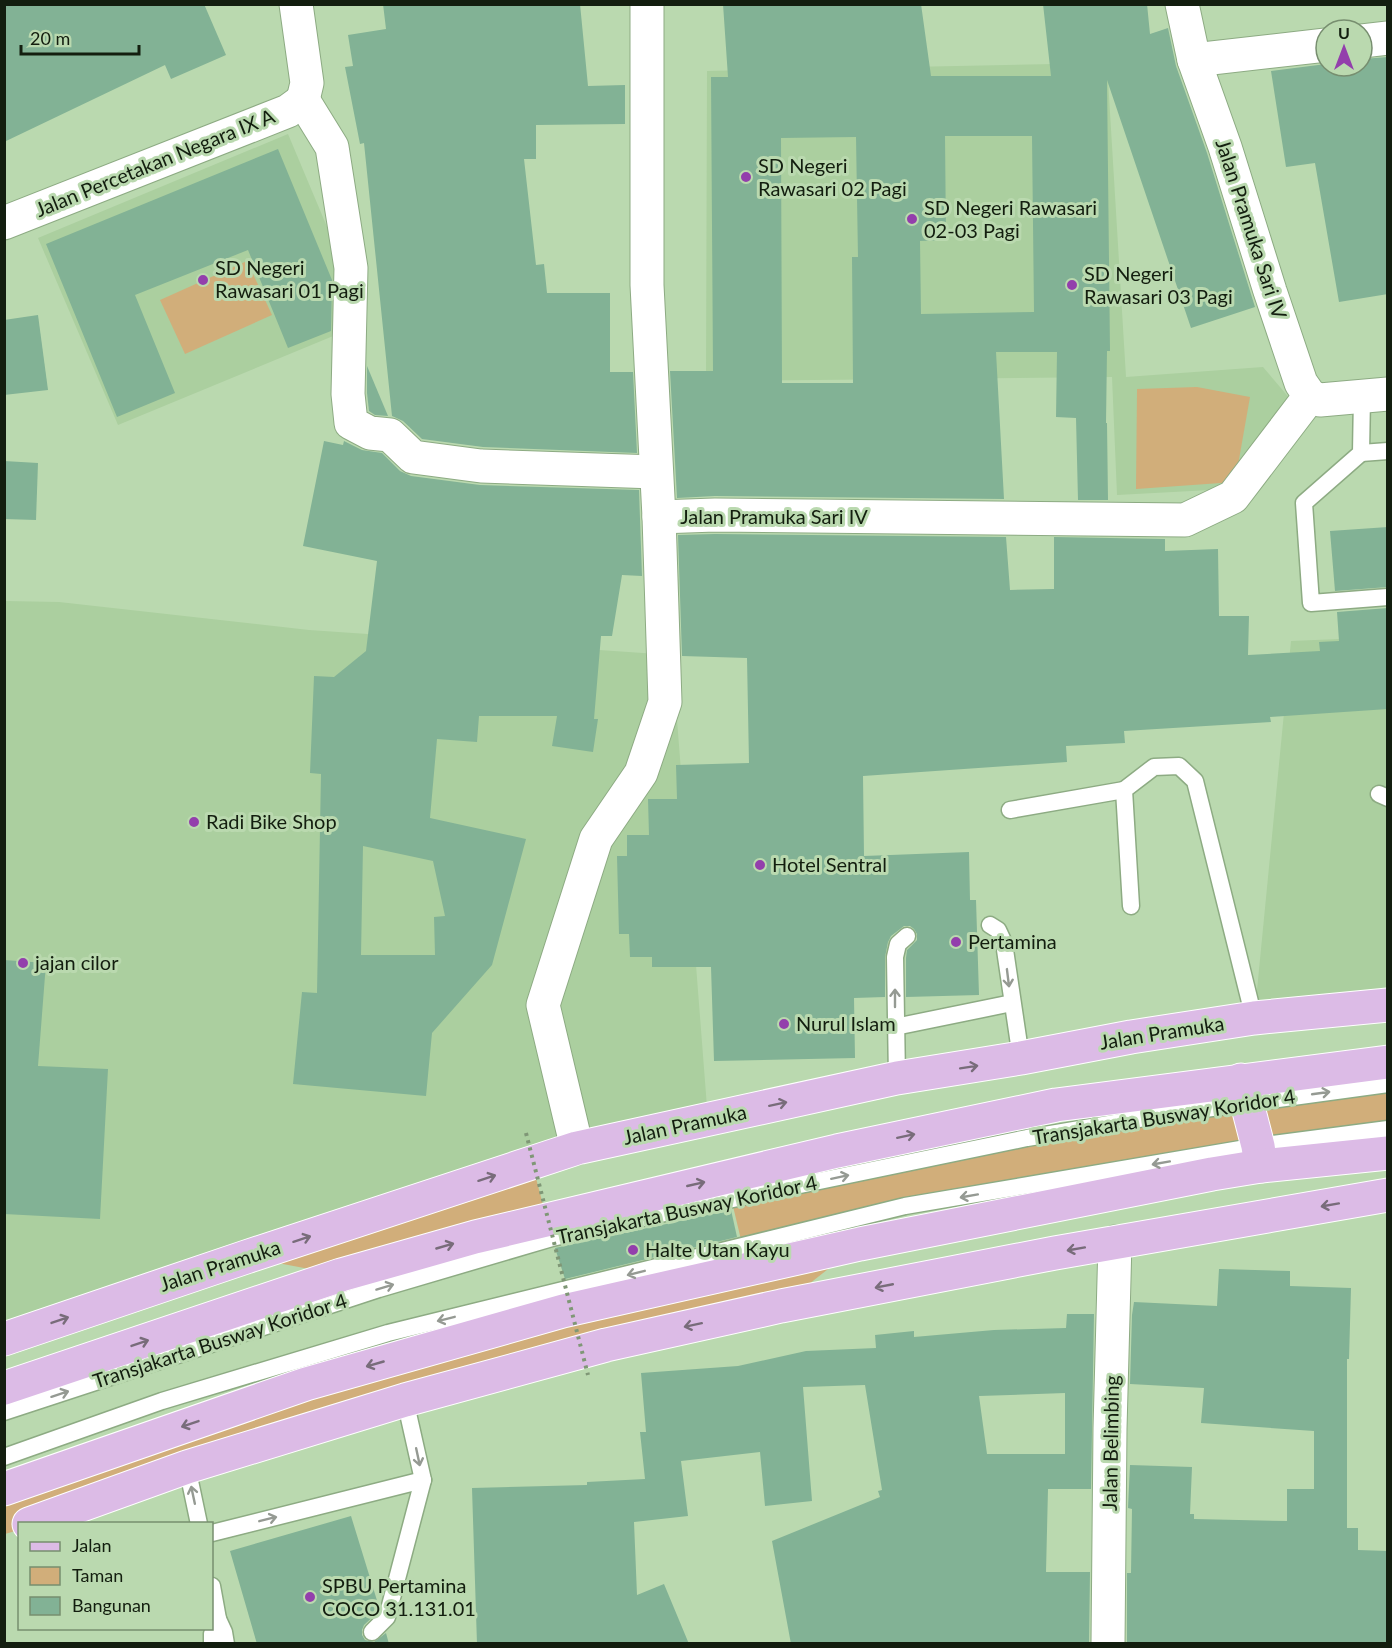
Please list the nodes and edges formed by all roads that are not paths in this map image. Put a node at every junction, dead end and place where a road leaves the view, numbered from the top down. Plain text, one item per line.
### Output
1 (296, 4) edge
2 (647, 4) edge
3 (1182, 4) edge
4 (1314, 46) edge
5 (1194, 60) junction
6 (303, 100) junction
7 (4, 223) edge
8 (1375, 395) edge
9 (1310, 396) junction
10 (1388, 451) edge
11 (1361, 453) junction
12 (656, 472) junction
13 (659, 517) junction
14 (1388, 597) edge
15 (1124, 790) junction
16 (1010, 810) dead end
17 (1131, 906) dead end
18 (990, 925) dead end
19 (907, 936) dead end
20 (1012, 1003) junction
21 (1388, 1005) edge
22 (1254, 1018) junction
23 (896, 1028) junction
24 (1021, 1058) junction
25 (1388, 1062) edge
26 (897, 1078) junction
27 (1388, 1084) edge
28 (1244, 1092) junction
29 (1388, 1129) edge
30 (577, 1148) junction
31 (1388, 1153) edge
32 (1260, 1156) junction
33 (1388, 1195) edge
34 (1115, 1242) junction
35 (860, 1244) junction
36 (246, 1257) junction
37 (341, 1275) junction
38 (781, 1306) junction
39 (4, 1340) edge
40 (97, 1358) junction
41 (4, 1388) edge
42 (405, 1400) junction
43 (4, 1412) edge
44 (4, 1457) edge
45 (187, 1467) junction
46 (423, 1480) junction
47 (4, 1489) edge
48 (35, 1522) edge
49 (199, 1522) edge
50 (213, 1533) edge
51 (213, 1592) edge
52 (218, 1619) junction
53 (372, 1632) dead end
54 (212, 1644) edge
55 (226, 1644) edge
56 (1108, 1644) edge

1 - 6 street
2 - 12 street, Jalan Pramuka Sari IV
3 - 5 street, Jalan Pramuka Sari IV
4 - 5 street
5 - 9 street, Jalan Pramuka Sari IV
6 - 7 street, Jalan Percetakan Negara IX A
6 - 12 street
8 - 9 street
8 - 11 lane
9 - 13 street, Jalan Pramuka Sari IV
10 - 11 lane
11 - 14 lane
12 - 13 street, Jalan Pramuka Sari IV
13 - 30 street
15 - 16 lane
15 - 17 lane
15 - 22 lane
18 -> 20 lane
23 -> 19 lane
20 - 23 lane
20 - 24 lane
21 - 22 main road, Jalan Pramuka
22 - 24 main road, Jalan Pramuka
23 - 26 lane
26 -> 24 main road, Jalan Pramuka
25 - 28 main road
30 -> 26 main road, Jalan Pramuka
28 -> 27 lane, Transjakarta Busway Koridor 4
28 - 32 main road
37 -> 28 main road
43 -> 28 lane, Transjakarta Busway Koridor 4
29 - 32 lane, Transjakarta Busway Koridor 4
36 -> 30 main road, Jalan Pramuka
31 - 32 main road
32 - 35 main road
32 -> 44 lane, Transjakarta Busway Koridor 4
33 -> 34 main road
34 -> 38 main road
34 - 56 street, Jalan Belimbing
35 - 38 main road
35 -> 47 main road
36 - 37 main road
39 -> 36 main road, Jalan Pramuka
40 -> 37 main road
38 -> 42 main road
39 - 40 main road
40 - 41 main road
42 - 45 main road
42 -> 46 lane
45 - 48 main road
49 -> 45 lane
50 -> 46 lane
46 - 53 lane
51 - 52 lane
52 - 54 lane
52 - 55 lane

